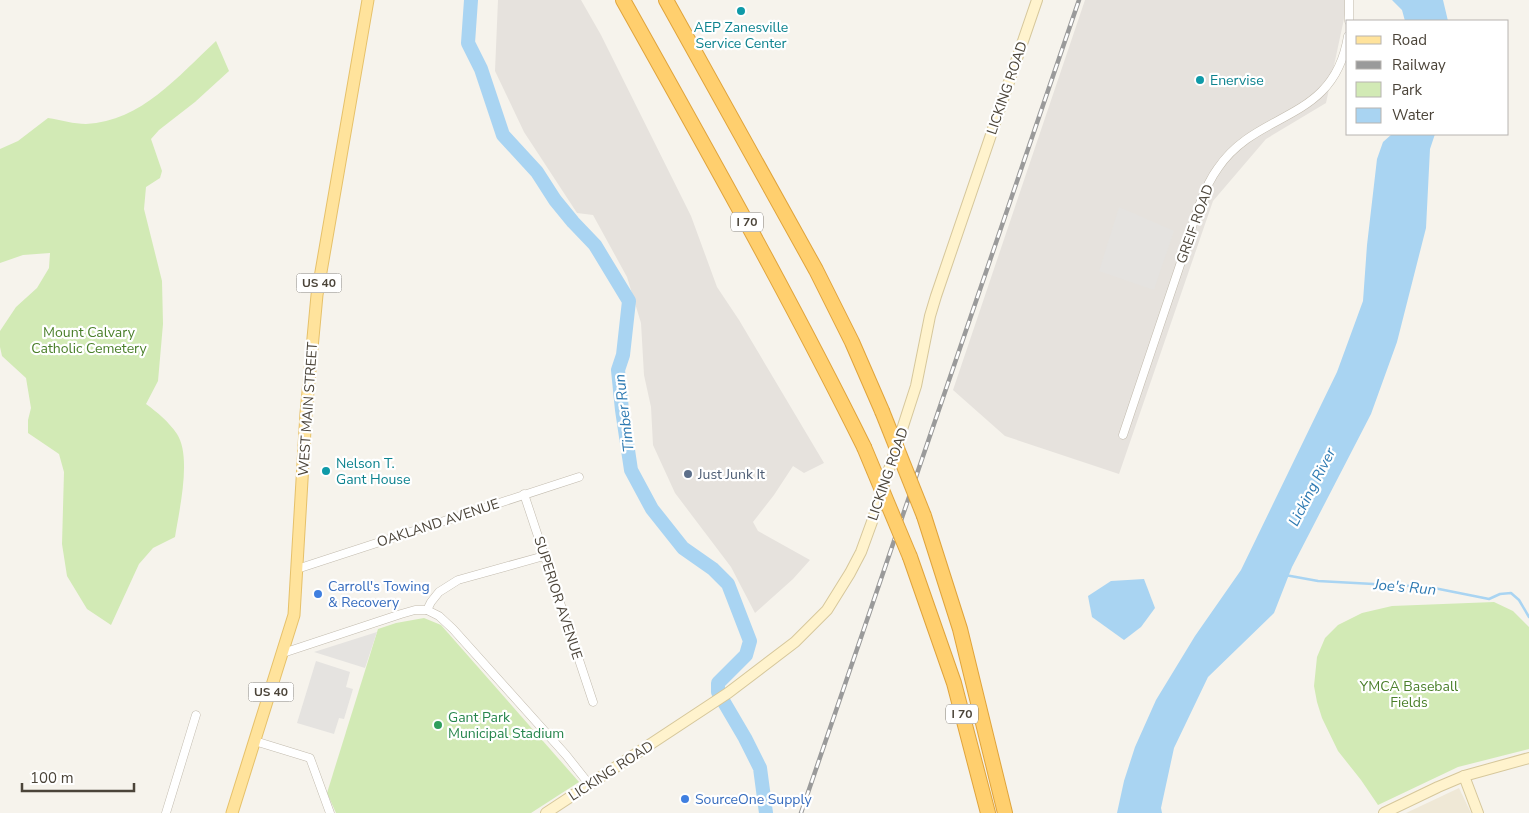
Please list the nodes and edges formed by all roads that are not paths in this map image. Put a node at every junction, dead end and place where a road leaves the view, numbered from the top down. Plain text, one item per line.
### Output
1 (368, 0) edge
2 (623, 0) edge
3 (666, 0) edge
4 (1037, 0) edge
5 (1350, 0) edge
6 (1349, 20) edge
7 (1346, 48) edge
8 (1123, 435) dead end
9 (579, 477) dead end
10 (524, 494) junction
11 (544, 556) junction
12 (298, 569) junction
13 (427, 610) junction
14 (283, 653) junction
15 (593, 702) dead end
16 (196, 715) dead end
17 (255, 741) junction
18 (1529, 758) edge
19 (1464, 776) junction
20 (590, 784) junction
21 (166, 813) edge
22 (232, 813) edge
23 (330, 813) edge
24 (546, 813) edge
25 (988, 813) edge
26 (1004, 813) edge
27 (1384, 813) edge
28 (1478, 813) edge

1 - 12 main road, WEST MAIN STREET / US 40
2 - 25 highway, I 70, bridge
3 - 26 highway, I 70, bridge
4 - 20 street, LICKING ROAD
5 - 6 street
7 - 8 street, GREIF ROAD
9 - 10 street, OAKLAND AVENUE
10 - 11 street, SUPERIOR AVENUE
10 - 12 street, OAKLAND AVENUE
11 - 13 street
11 - 15 street, SUPERIOR AVENUE
12 - 14 main road, WEST MAIN STREET / US 40
13 - 14 street
13 - 20 street
14 - 17 main road, WEST MAIN STREET / US 40
16 - 21 street
17 - 22 main road, WEST MAIN STREET / US 40
17 - 23 street
18 - 19 street
19 - 27 street
19 - 28 street
20 - 24 street, LICKING ROAD

